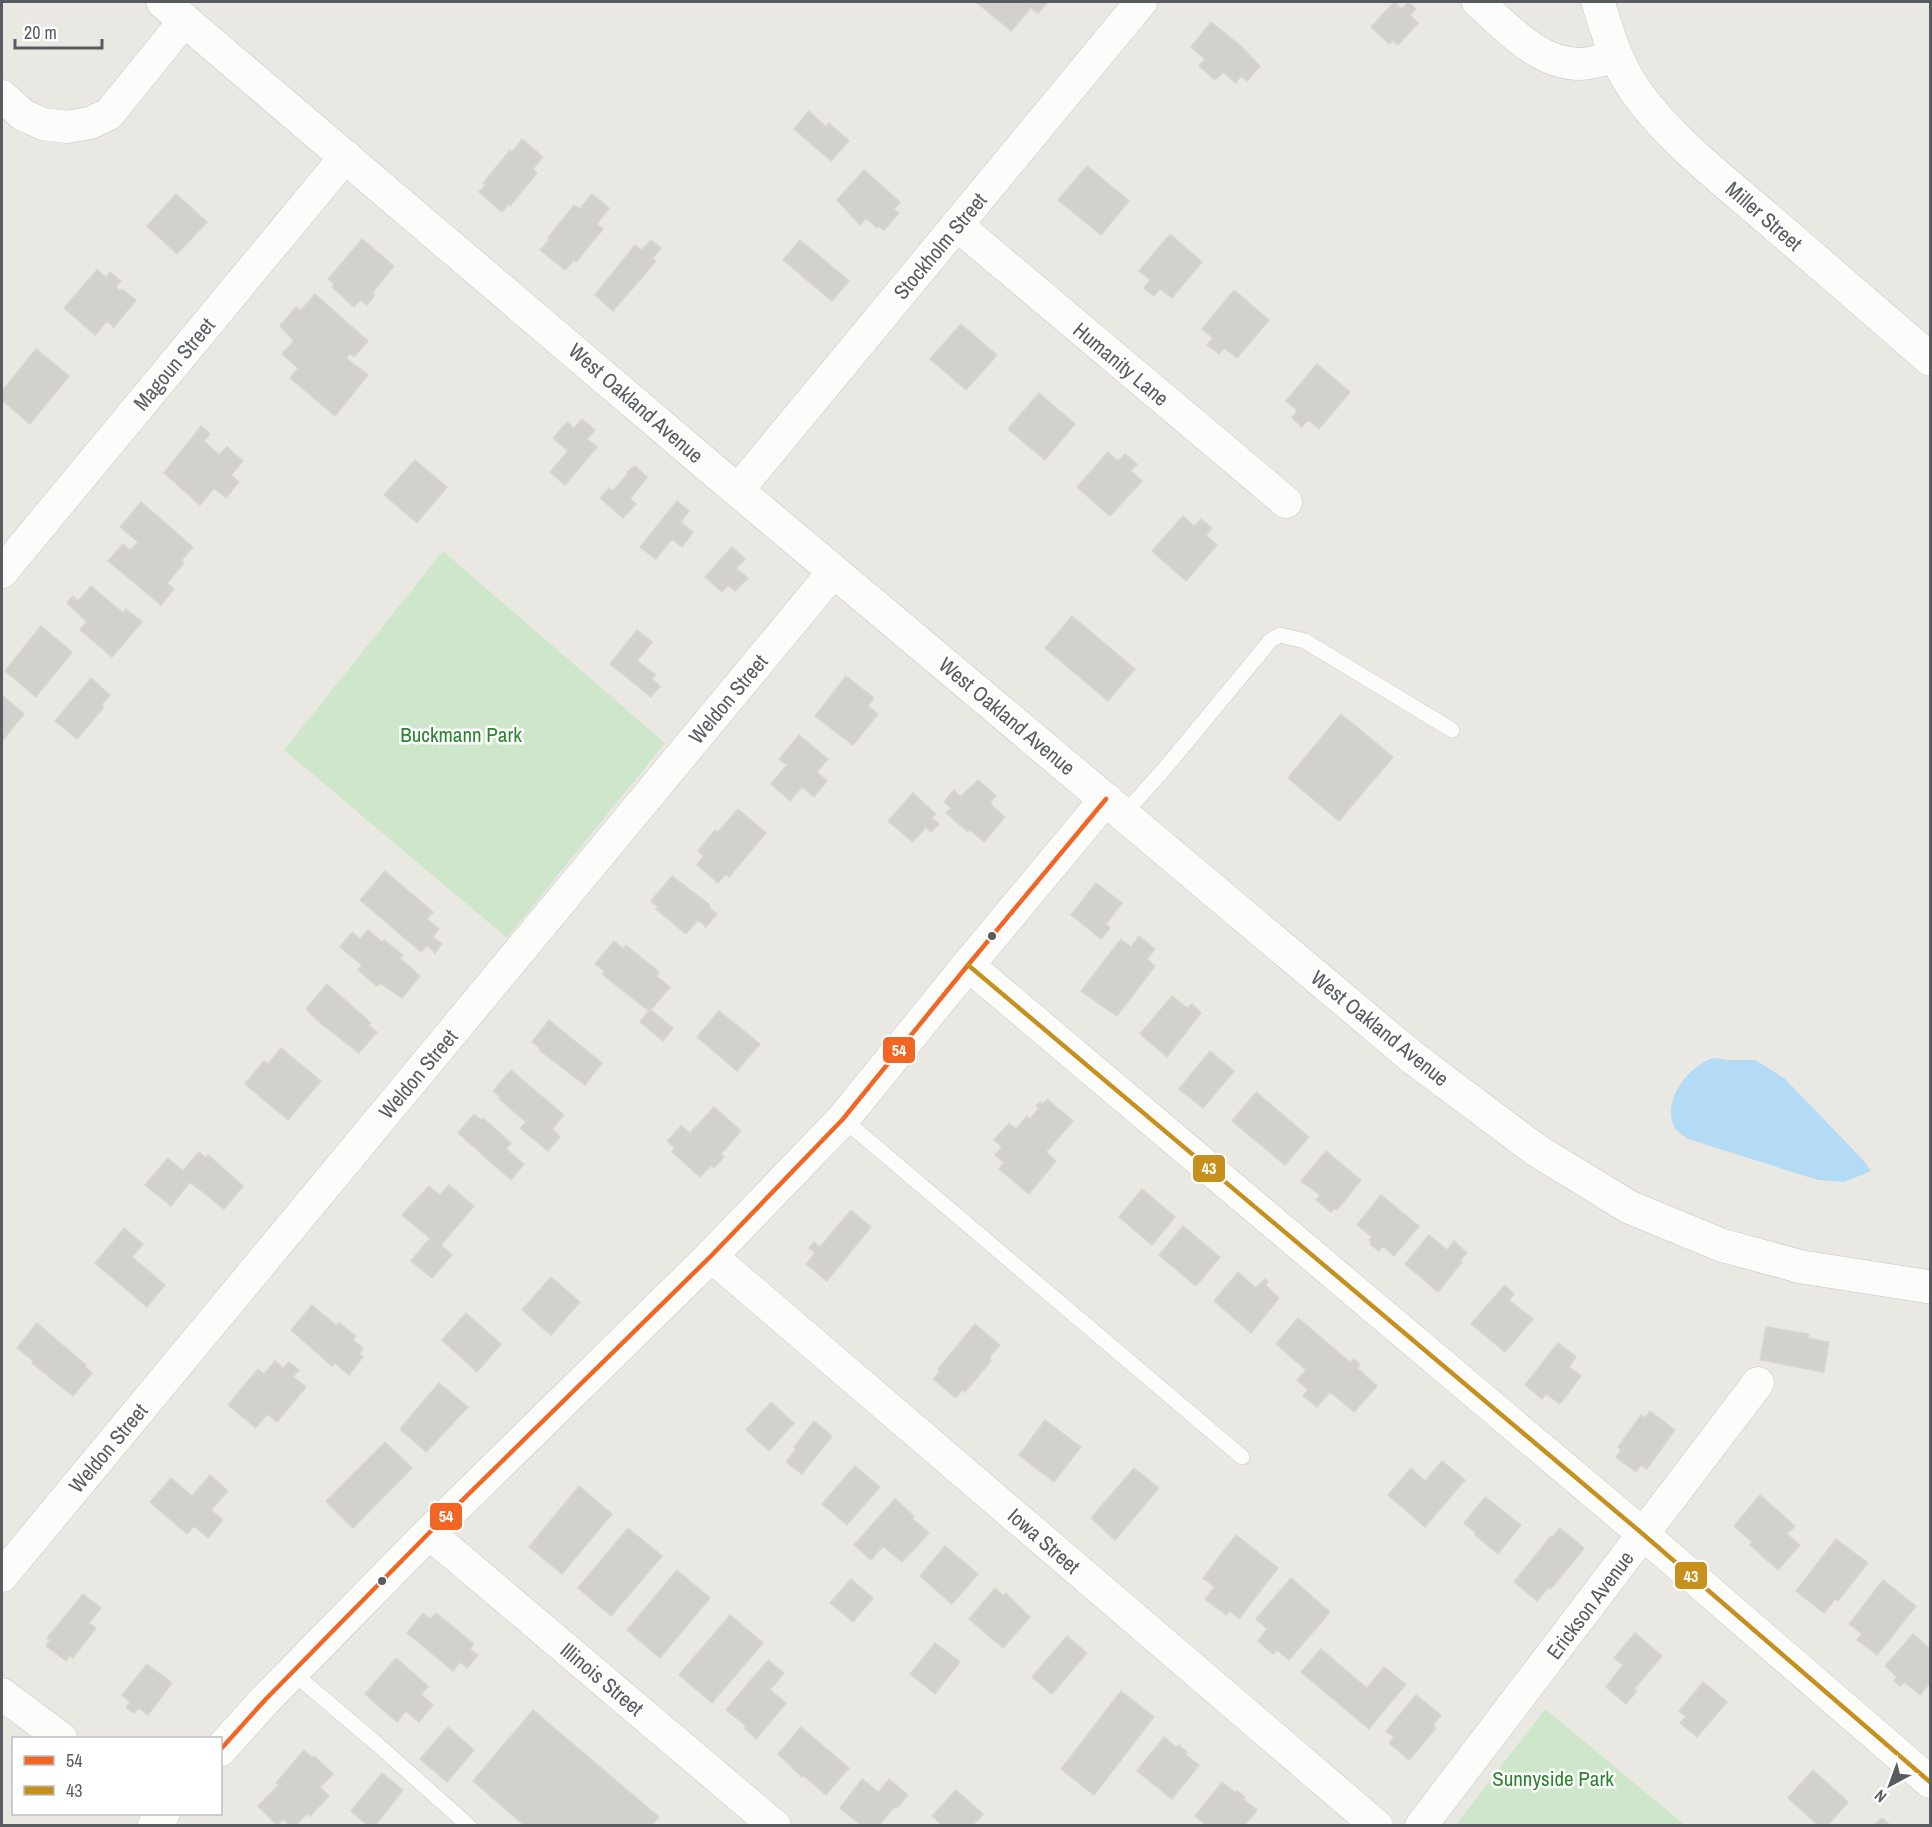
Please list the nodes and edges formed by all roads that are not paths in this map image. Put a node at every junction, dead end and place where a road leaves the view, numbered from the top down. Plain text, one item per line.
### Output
1 (1141, 2) edge
2 (1478, 2) edge
3 (1598, 2) edge
4 (174, 11) edge
5 (1617, 57) junction
6 (2, 96) edge
7 (346, 156) junction
8 (957, 225) junction
9 (1930, 359) edge
10 (738, 490) junction
11 (1286, 502) dead end
12 (834, 571) junction
13 (2, 572) edge
14 (1452, 730) dead end
15 (1115, 807) junction
16 (968, 965) junction
17 (843, 1119) junction
18 (711, 1256) junction
19 (1930, 1287) edge
20 (1758, 1383) dead end
21 (1242, 1457) dead end
22 (429, 1533) junction
23 (1644, 1535) junction
24 (2, 1576) edge
25 (292, 1672) junction
26 (2, 1695) edge
27 (60, 1737) edge
28 (222, 1748) edge
29 (1930, 1782) edge
30 (469, 1826) edge
31 (775, 1826) edge
32 (1377, 1826) edge
33 (1421, 1826) edge

1 - 8 street, Stockholm Street
2 - 5 street
3 - 5 main road, Miller Street
4 - 6 street
4 - 7 main road, West Oakland Avenue
5 - 9 main road, Miller Street
7 - 10 main road, West Oakland Avenue
7 - 13 street, Magoun Street
8 - 10 street, Stockholm Street
8 - 11 street, Humanity Lane
10 - 12 main road, West Oakland Avenue
12 - 15 main road, West Oakland Avenue
12 - 24 street, Weldon Street
14 - 15 lane
15 - 16 main road
15 - 19 main road, West Oakland Avenue
16 - 17 main road
16 - 23 street
17 - 18 main road
17 - 21 lane
18 - 22 main road
18 - 32 street, Iowa Street
20 - 23 street, Erickson Avenue
22 - 25 main road
22 - 31 street, Illinois Street
23 - 29 street
23 - 33 street, Erickson Avenue
25 - 28 main road
25 - 30 lane
26 - 27 street

